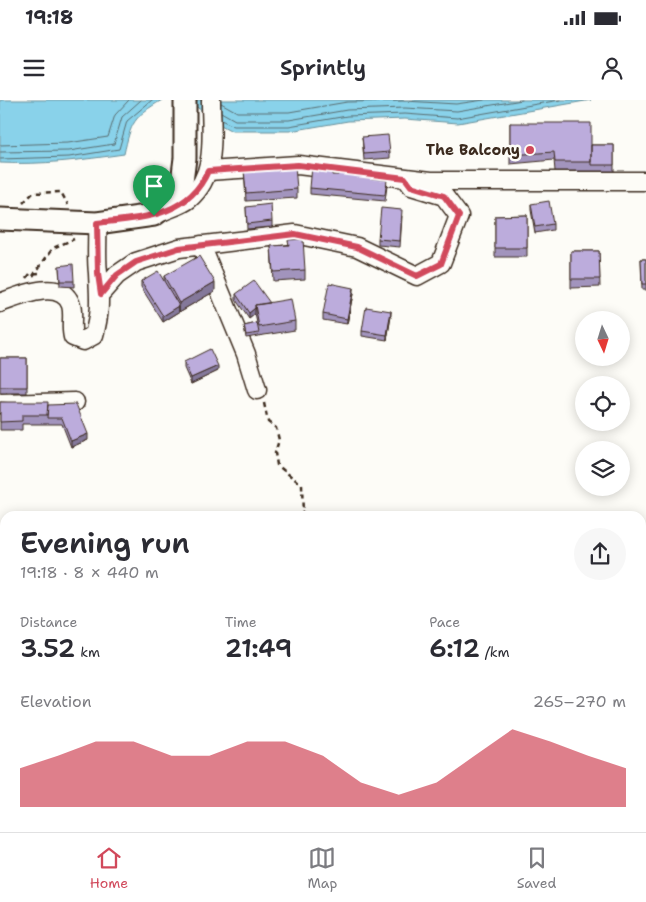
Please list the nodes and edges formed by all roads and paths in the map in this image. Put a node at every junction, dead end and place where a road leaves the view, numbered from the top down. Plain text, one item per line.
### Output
1 (184, 100) edge
2 (211, 100) edge
3 (210, 164) junction
4 (405, 178) junction
5 (646, 182) edge
6 (22, 205) dead end
7 (70, 209) dead end
8 (154, 216) junction
9 (0, 220) edge
10 (97, 226) junction
11 (200, 245) junction
12 (37, 273) junction
13 (30, 274) dead end
14 (101, 294) junction
15 (20, 296) junction
16 (0, 304) edge
17 (256, 386) joint
18 (75, 402) edge
19 (0, 404) edge
20 (303, 511) edge

1 - 8 main road
2 - 3 street
3 - 4 street
3 - 8 street
4 - 5 street
4 - 11 street
6 - 7 path
8 - 10 main road
9 - 10 main road
10 - 12 path
10 - 14 street
11 - 14 street
11 - 17 street
12 - 13 path
12 - 15 path
14 - 15 street
15 - 16 street
17 - 20 path
18 - 19 street

